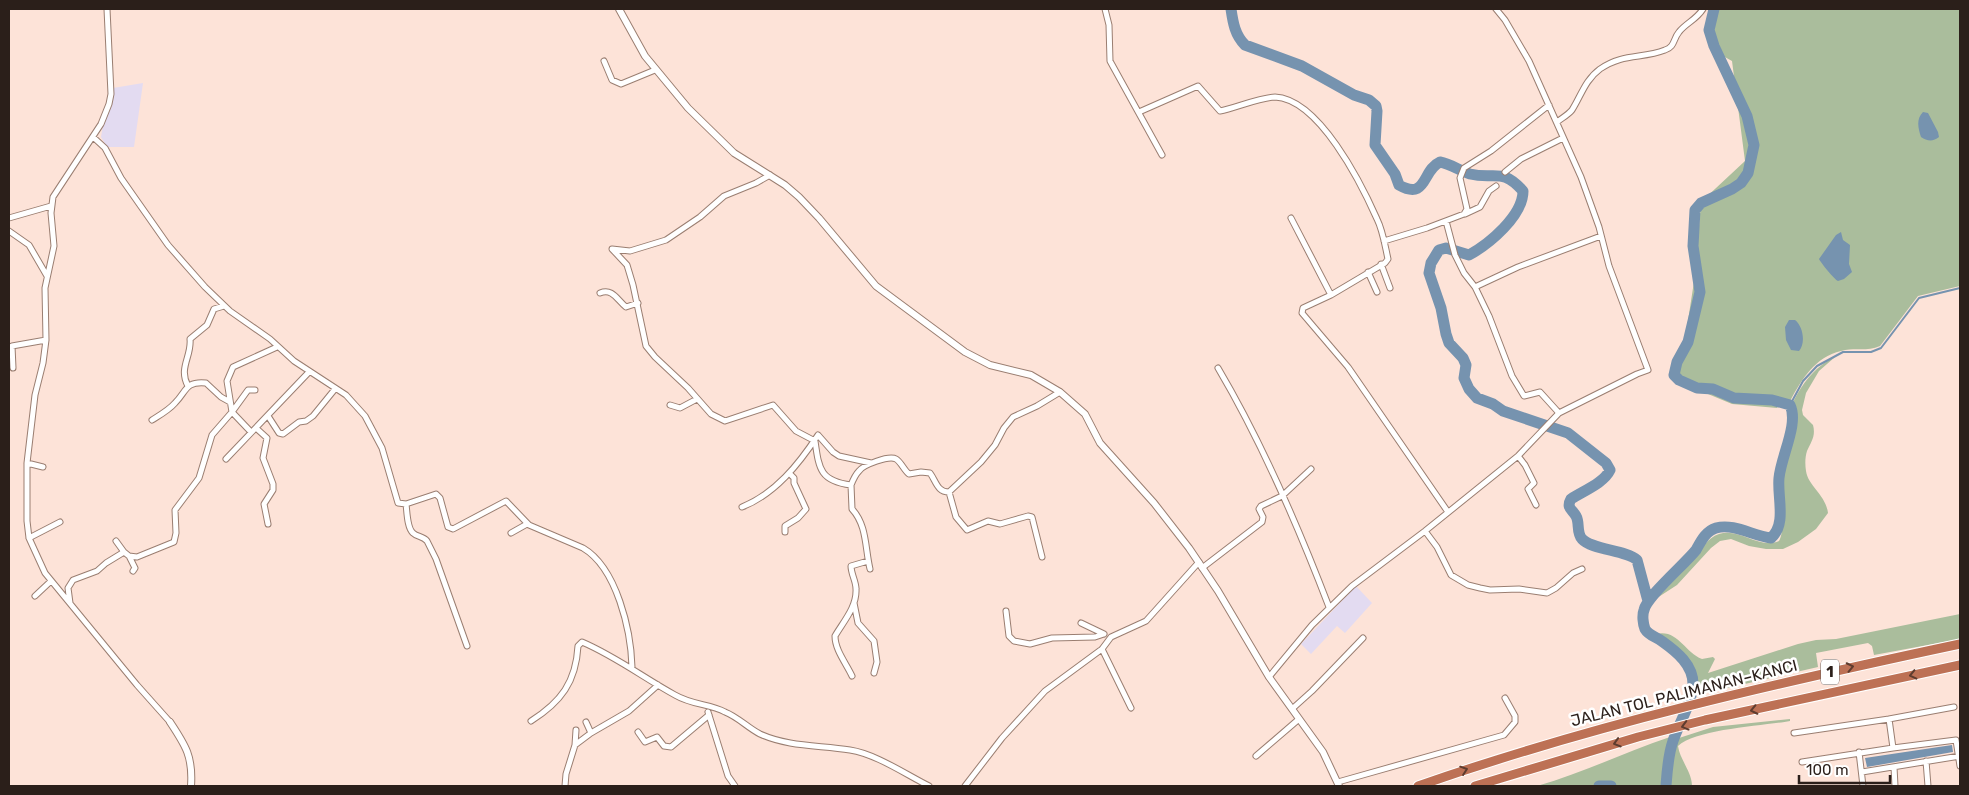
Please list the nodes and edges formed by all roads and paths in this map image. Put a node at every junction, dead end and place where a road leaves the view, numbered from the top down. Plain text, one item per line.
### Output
1 (107, 9) edge
2 (619, 9) edge
3 (1105, 9) edge
4 (1496, 9) edge
5 (1703, 9) edge
6 (604, 61) dead end
7 (655, 70) junction
8 (1549, 105) junction
9 (1139, 112) junction
10 (1557, 122) junction
11 (93, 137) junction
12 (1563, 138) junction
13 (1162, 155) dead end
14 (1505, 172) dead end
15 (770, 175) junction
16 (1496, 186) dead end
17 (51, 206) junction
18 (1464, 214) junction
19 (9, 218) edge
20 (1291, 218) dead end
21 (1446, 221) junction
22 (9, 232) edge
23 (1601, 236) junction
24 (1384, 241) junction
25 (630, 251) junction
26 (1381, 264) junction
27 (627, 265) junction
28 (1368, 272) junction
29 (47, 276) junction
30 (1475, 287) junction
31 (1390, 288) dead end
32 (1377, 292) dead end
33 (600, 293) dead end
34 (1330, 295) junction
35 (638, 303) junction
36 (224, 306) junction
37 (46, 340) junction
38 (277, 347) junction
39 (13, 368) dead end
40 (1218, 368) dead end
41 (309, 372) junction
42 (188, 386) junction
43 (335, 389) junction
44 (255, 390) dead end
45 (1060, 392) junction
46 (697, 399) junction
47 (230, 402) junction
48 (670, 405) dead end
49 (232, 412) junction
50 (1558, 413) junction
51 (268, 416) junction
52 (152, 420) dead end
53 (256, 428) junction
54 (251, 432) junction
55 (815, 441) junction
56 (1518, 456) junction
57 (226, 459) dead end
58 (27, 462) junction
59 (872, 463) junction
60 (43, 467) dead end
61 (1311, 469) dead end
62 (789, 473) junction
63 (851, 485) junction
64 (949, 492) junction
65 (1282, 496) junction
66 (406, 504) junction
67 (1536, 505) dead end
68 (742, 507) dead end
69 (1448, 512) junction
70 (60, 522) dead end
71 (268, 524) dead end
72 (528, 524) junction
73 (1425, 531) junction
74 (785, 532) dead end
75 (512, 534) dead end
76 (29, 538) junction
77 (116, 541) dead end
78 (127, 554) junction
79 (1042, 557) dead end
80 (868, 561) junction
81 (1201, 565) junction
82 (870, 569) dead end
83 (1582, 569) dead end
84 (133, 571) dead end
85 (51, 581) junction
86 (35, 596) dead end
87 (854, 602) junction
88 (70, 603) junction
89 (1329, 608) junction
90 (1006, 611) dead end
91 (1080, 623) dead end
92 (1104, 634) junction
93 (1111, 638) junction
94 (1363, 638) dead end
95 (1960, 644) edge
96 (467, 646) dead end
97 (1102, 649) junction
98 (1960, 665) edge
99 (632, 668) junction
100 (874, 673) dead end
101 (852, 676) dead end
102 (1268, 677) junction
103 (658, 685) junction
104 (1506, 698) dead end
105 (706, 707) junction
106 (1954, 707) dead end
107 (1131, 708) dead end
108 (1292, 709) junction
109 (709, 715) junction
110 (1299, 719) junction
111 (1889, 719) junction
112 (531, 721) dead end
113 (170, 722) joint
114 (586, 722) dead end
115 (576, 730) dead end
116 (638, 732) dead end
117 (591, 733) junction
118 (1794, 733) dead end
119 (575, 745) junction
120 (1892, 748) junction
121 (1859, 752) junction
122 (1959, 755) edge
123 (1256, 756) dead end
124 (1926, 761) junction
125 (1802, 762) dead end
126 (1960, 766) edge
127 (1894, 767) junction
128 (1862, 772) junction
129 (1338, 784) edge
130 (191, 786) edge
131 (565, 786) edge
132 (735, 786) edge
133 (929, 786) edge
134 (965, 786) edge
135 (1418, 786) edge
136 (1475, 786) edge
137 (1863, 786) edge
138 (1895, 786) edge
139 (1928, 786) edge

1 - 11 street
2 - 7 street
3 - 9 street
4 - 8 street
5 - 10 street
6 - 7 street
7 - 15 street
8 - 10 street
8 - 18 street
9 - 13 street
9 - 24 street
10 - 12 street
11 - 17 street
11 - 36 street
12 - 14 street
12 - 23 street
15 - 25 street
15 - 45 street
16 - 18 street
17 - 19 street
17 - 29 street
18 - 21 street
20 - 34 street
21 - 24 street
21 - 30 street
22 - 29 street
23 - 30 street
23 - 50 street
24 - 26 street
25 - 27 street
25 - 27 street
26 - 28 street
26 - 31 street
27 - 35 street
28 - 32 street
28 - 34 street
29 - 37 street
30 - 50 street
33 - 35 street
34 - 69 street
35 - 46 street
36 - 38 street
36 - 42 street
37 - 39 street
37 - 58 street
38 - 41 street
38 - 47 street
40 - 65 street
41 - 43 street
41 - 51 street
42 - 47 street
42 - 52 street
43 - 51 street
43 - 66 street
44 - 49 street
45 - 64 street
45 - 81 street
46 - 48 street
46 - 55 street
47 - 49 street
49 - 54 street
49 - 78 street
50 - 56 street
51 - 53 street
53 - 54 street
53 - 71 street
54 - 57 street
55 - 59 street
55 - 62 street
55 - 63 street
56 - 67 street
56 - 69 street
58 - 60 street
58 - 76 street
59 - 63 street
59 - 64 street
61 - 65 street
62 - 68 street
62 - 74 street
63 - 80 street
64 - 79 street
65 - 81 street
65 - 89 street
66 - 72 street
66 - 96 street
69 - 73 street
70 - 76 street
72 - 75 street
72 - 99 street
73 - 83 street
73 - 89 street
76 - 85 street
77 - 78 street
78 - 84 street
78 - 88 street
80 - 82 street
80 - 87 street
81 - 93 street
81 - 102 street
85 - 86 street
85 - 88 street
87 - 100 street
87 - 101 street
88 - 113 street
89 - 102 street
90 - 92 street
91 - 92 street
92 - 93 street
93 - 97 street
94 - 108 street
135 -> 95 highway, JALAN TOL PALIMANAN–KANCI / 1
97 - 107 street
97 - 134 street
98 -> 136 highway, JALAN TOL PALIMANAN–KANCI / 1
99 - 103 street
99 - 112 street
102 - 108 street
103 - 105 street
103 - 117 street
104 - 129 street
105 - 109 street
105 - 133 street
106 - 111 street
108 - 110 street
109 - 116 street
109 - 132 street
110 - 123 street
110 - 129 street
111 - 118 street
111 - 120 street
113 - 130 street
114 - 117 street
115 - 119 street
117 - 119 street
119 - 131 street
120 - 121 street
120 - 122 street
121 - 125 street
121 - 128 street
122 - 124 street
122 - 126 street
124 - 127 street
124 - 139 street
127 - 128 street
127 - 138 street
128 - 137 street

